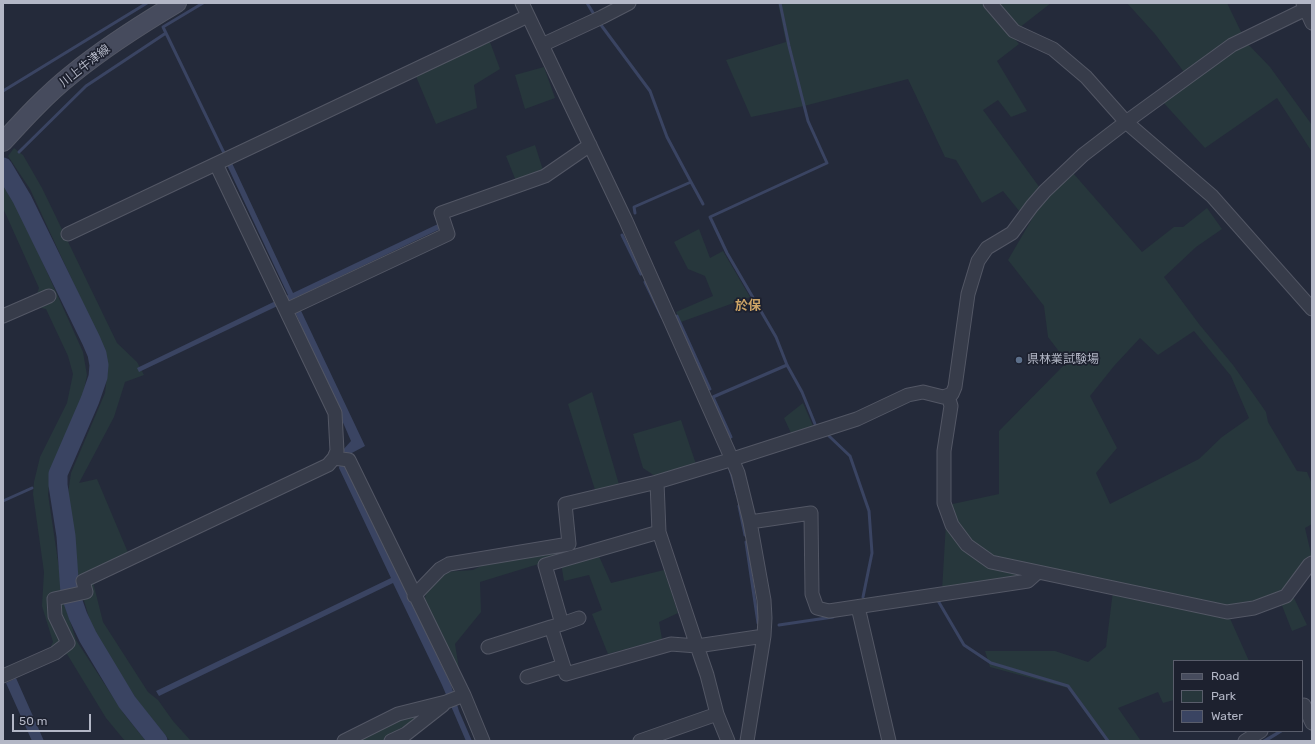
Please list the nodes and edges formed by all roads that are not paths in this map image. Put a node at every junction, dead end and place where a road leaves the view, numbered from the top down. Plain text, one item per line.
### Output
1 (177, 3) edge
2 (522, 3) edge
3 (629, 3) edge
4 (990, 3) edge
5 (1307, 6) edge
6 (528, 16) junction
7 (1312, 23) edge
8 (542, 45) junction
9 (1126, 122) junction
10 (3, 142) edge
11 (590, 145) junction
12 (216, 164) junction
13 (68, 234) dead end
14 (49, 296) dead end
15 (288, 305) junction
16 (1312, 309) edge
17 (3, 316) edge
18 (948, 396) junction
19 (334, 458) junction
20 (733, 459) junction
21 (657, 482) junction
22 (750, 522) junction
23 (659, 532) junction
24 (1312, 563) edge
25 (1037, 573) junction
26 (414, 596) junction
27 (858, 607) junction
28 (579, 618) dead end
29 (556, 625) junction
30 (764, 636) junction
31 (697, 646) junction
32 (488, 647) dead end
33 (563, 666) junction
34 (3, 676) edge
35 (527, 677) dead end
36 (464, 695) junction
37 (446, 702) junction
38 (1306, 704) edge
39 (717, 714) junction
40 (1311, 721) edge
41 (1259, 732) edge
42 (344, 741) edge
43 (391, 741) edge
44 (483, 741) edge
45 (640, 741) edge
46 (728, 741) edge
47 (747, 741) edge
48 (889, 741) edge
49 (1245, 741) edge

1 - 10 main road, 川上牛津線
2 - 6 street
3 - 8 street
4 - 9 street
5 - 7 street
5 - 9 street
6 - 8 street
6 - 12 street
8 - 11 street
9 - 16 street
9 - 18 street
11 - 15 street
11 - 20 street
12 - 13 street
12 - 15 street
14 - 17 street
15 - 19 street
18 - 20 street
18 - 25 street
19 - 26 street
19 - 34 street
20 - 21 street
20 - 22 street
21 - 23 street
21 - 26 street
22 - 27 street
22 - 30 street
23 - 29 street
23 - 31 street
24 - 25 street
25 - 27 street
26 - 36 street
27 - 48 street
28 - 29 street
29 - 32 street
29 - 33 street
30 - 31 street
30 - 47 street
31 - 33 street
31 - 39 street
33 - 35 street
36 - 37 street
36 - 44 street
37 - 42 street
37 - 43 street
38 - 40 street
39 - 45 street
39 - 46 street
41 - 49 street

